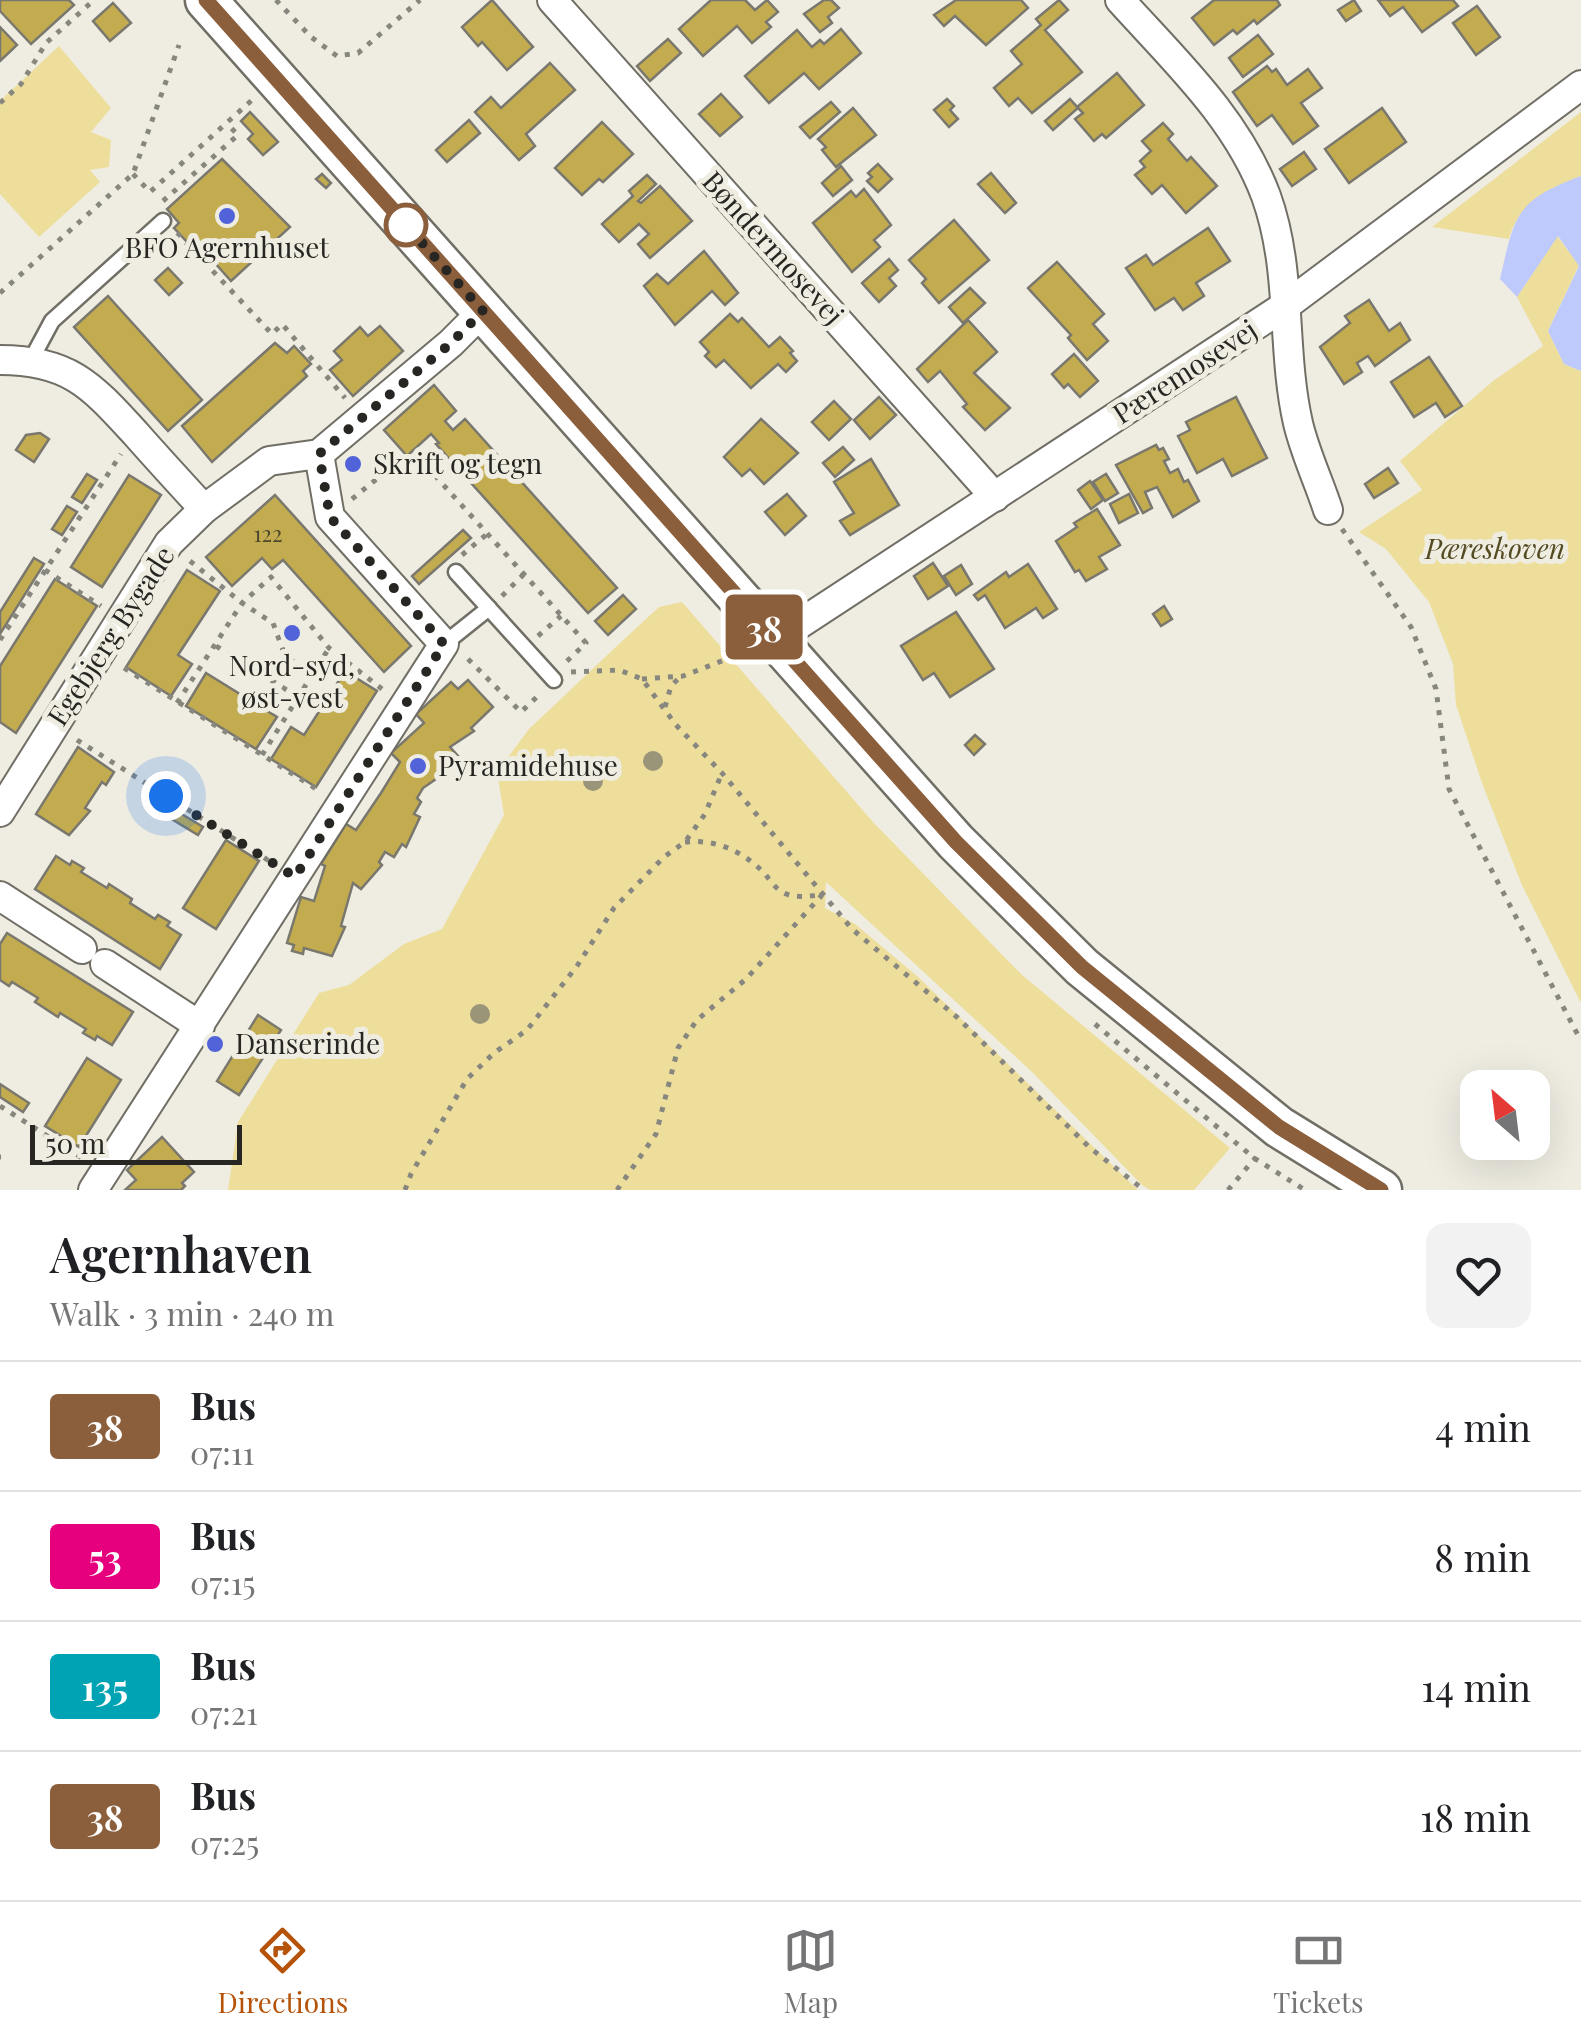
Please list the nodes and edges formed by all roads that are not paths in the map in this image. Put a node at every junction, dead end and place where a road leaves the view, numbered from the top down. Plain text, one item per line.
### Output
1 (206, 0) edge
2 (552, 0) edge
3 (1120, 0) edge
4 (1581, 86) edge
5 (163, 220) road end
6 (1288, 304) junction
7 (483, 311) junction
8 (0, 360) edge
9 (31, 360) junction
10 (319, 454) junction
11 (995, 497) junction
12 (204, 509) junction
13 (1328, 510) road end
14 (456, 572) dead end
15 (489, 608) junction
16 (775, 640) junction
17 (444, 644) junction
18 (552, 678) road end
19 (0, 812) edge
20 (0, 896) edge
21 (200, 1026) junction
22 (99, 1181) edge
23 (1381, 1190) edge

1 - 7 street
2 - 11 street, Bøndermosevej
3 - 6 street
4 - 6 street, Pæremosevej
5 - 9 lane
6 - 11 street, Pæremosevej
6 - 13 street
7 - 10 street
7 - 16 street
8 - 9 street
9 - 12 street
10 - 12 street, Egebjerg Bygade
10 - 17 street
11 - 16 street, Pæremosevej
12 - 19 street, Egebjerg Bygade
14 - 15 lane
15 - 17 lane
15 - 18 lane
16 - 23 street
17 - 21 street
20 - 21 street
21 - 22 street

